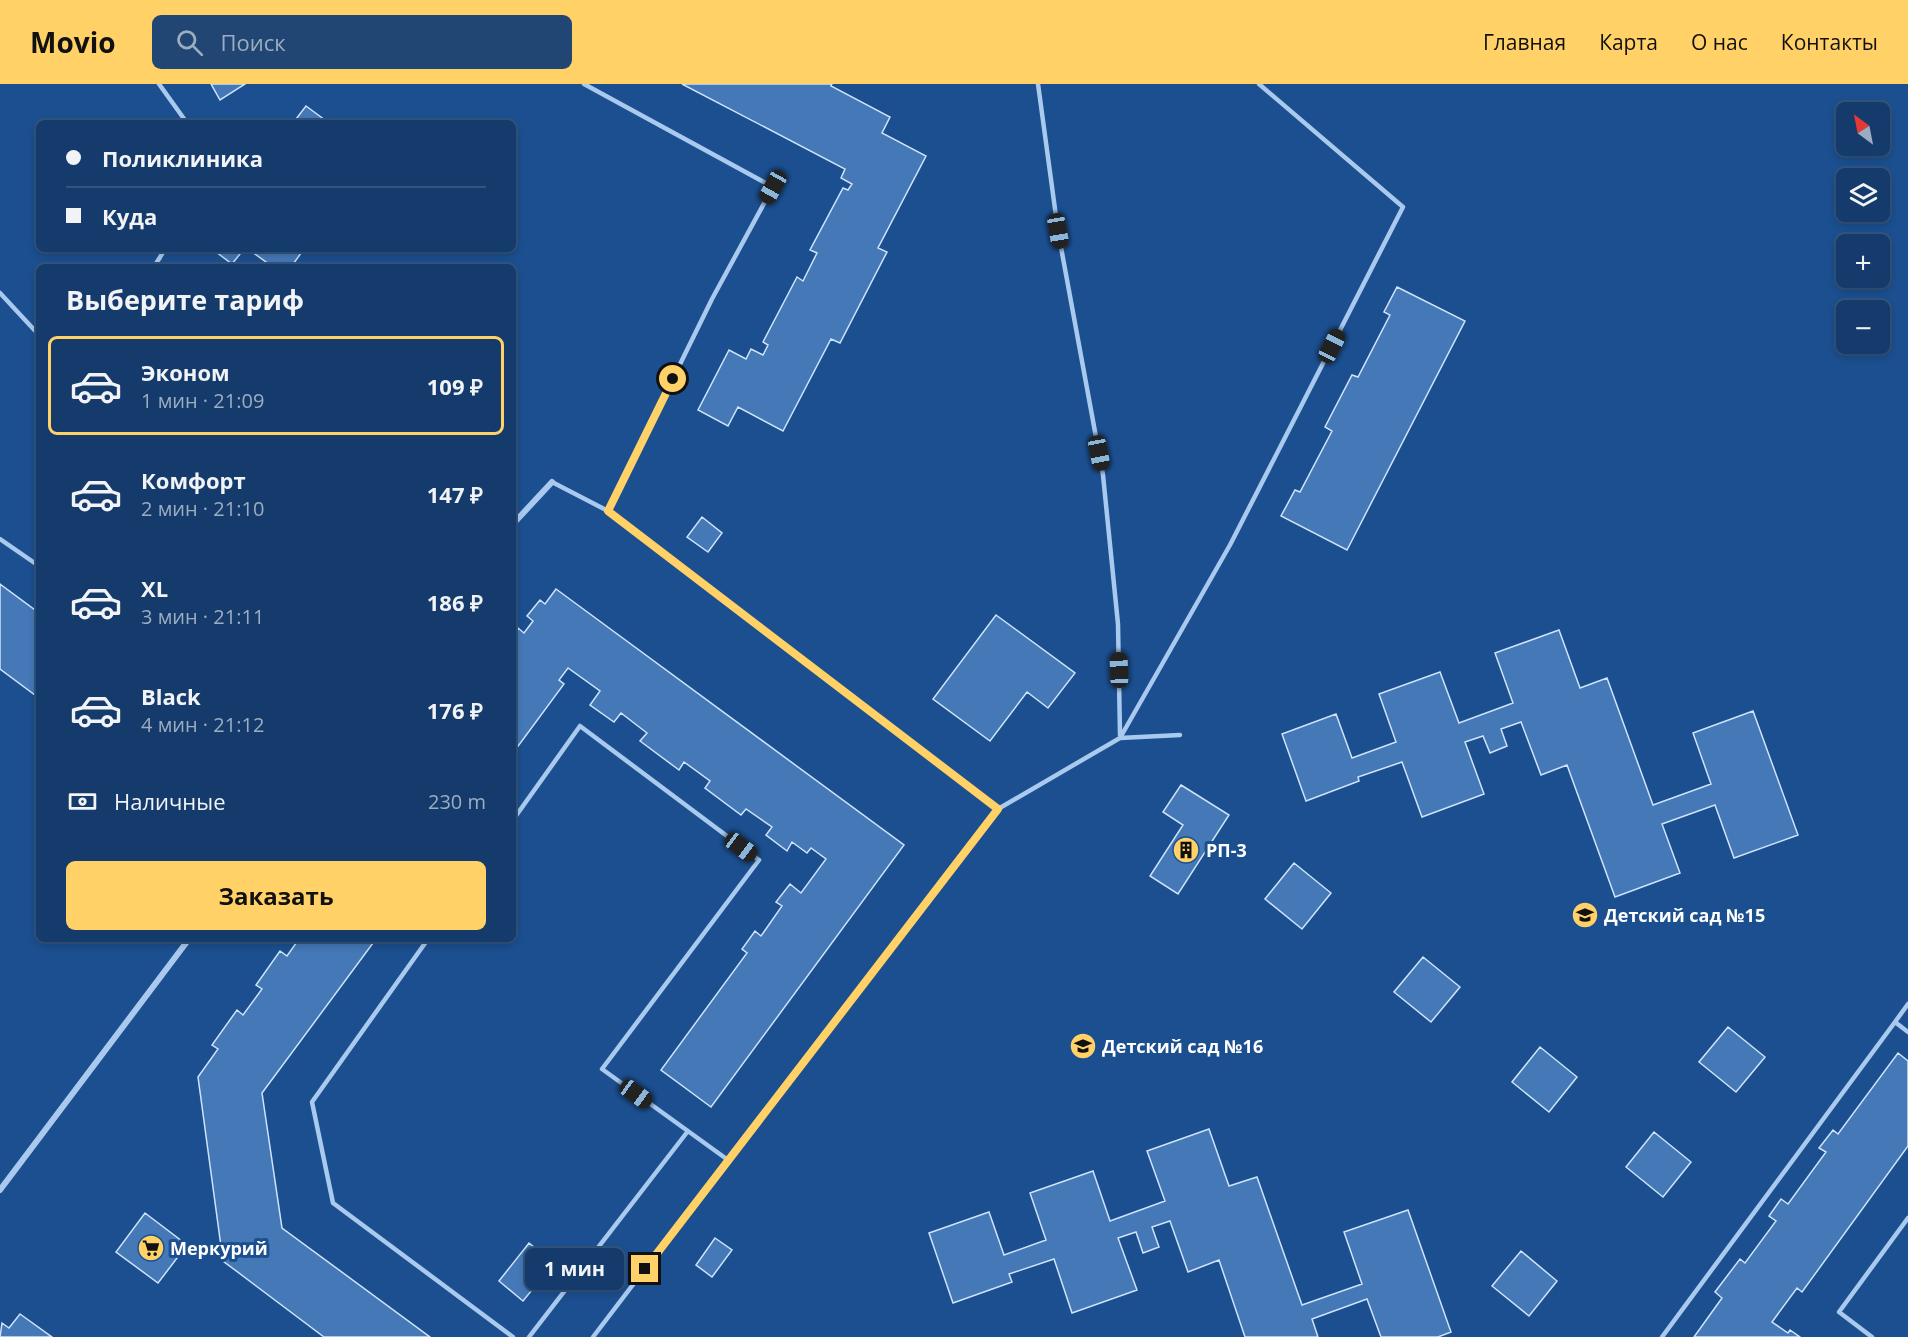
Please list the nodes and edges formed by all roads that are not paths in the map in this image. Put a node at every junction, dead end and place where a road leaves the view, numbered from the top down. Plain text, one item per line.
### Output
1 (159, 84) edge
2 (584, 84) edge
3 (1038, 84) edge
4 (1259, 84) edge
5 (185, 120) edge
6 (0, 293) edge
7 (36, 332) edge
8 (552, 482) joint
9 (608, 511) junction
10 (516, 521) edge
11 (0, 539) edge
12 (36, 564) edge
13 (1180, 735) dead end
14 (1120, 738) junction
15 (998, 809) junction
16 (516, 816) edge
17 (187, 942) edge
18 (426, 942) edge
19 (1908, 1004) edge
20 (1895, 1023) junction
21 (1908, 1032) edge
22 (688, 1131) junction
23 (728, 1160) junction
24 (0, 1190) edge
25 (1908, 1218) edge
26 (513, 1337) edge
27 (529, 1337) edge
28 (593, 1337) edge
29 (1662, 1337) edge
30 (1872, 1337) edge

1 - 5 lane
2 - 9 lane
3 - 14 lane
4 - 14 lane
6 - 7 lane
8 - 9 lane
8 - 10 street
9 - 15 lane
11 - 12 lane
13 - 14 lane
14 - 15 lane
15 - 23 lane
16 - 22 lane
17 - 24 street
18 - 26 lane
19 - 20 lane
20 - 21 lane
20 - 29 lane
22 - 23 lane
22 - 27 lane
23 - 28 lane
25 - 30 lane

